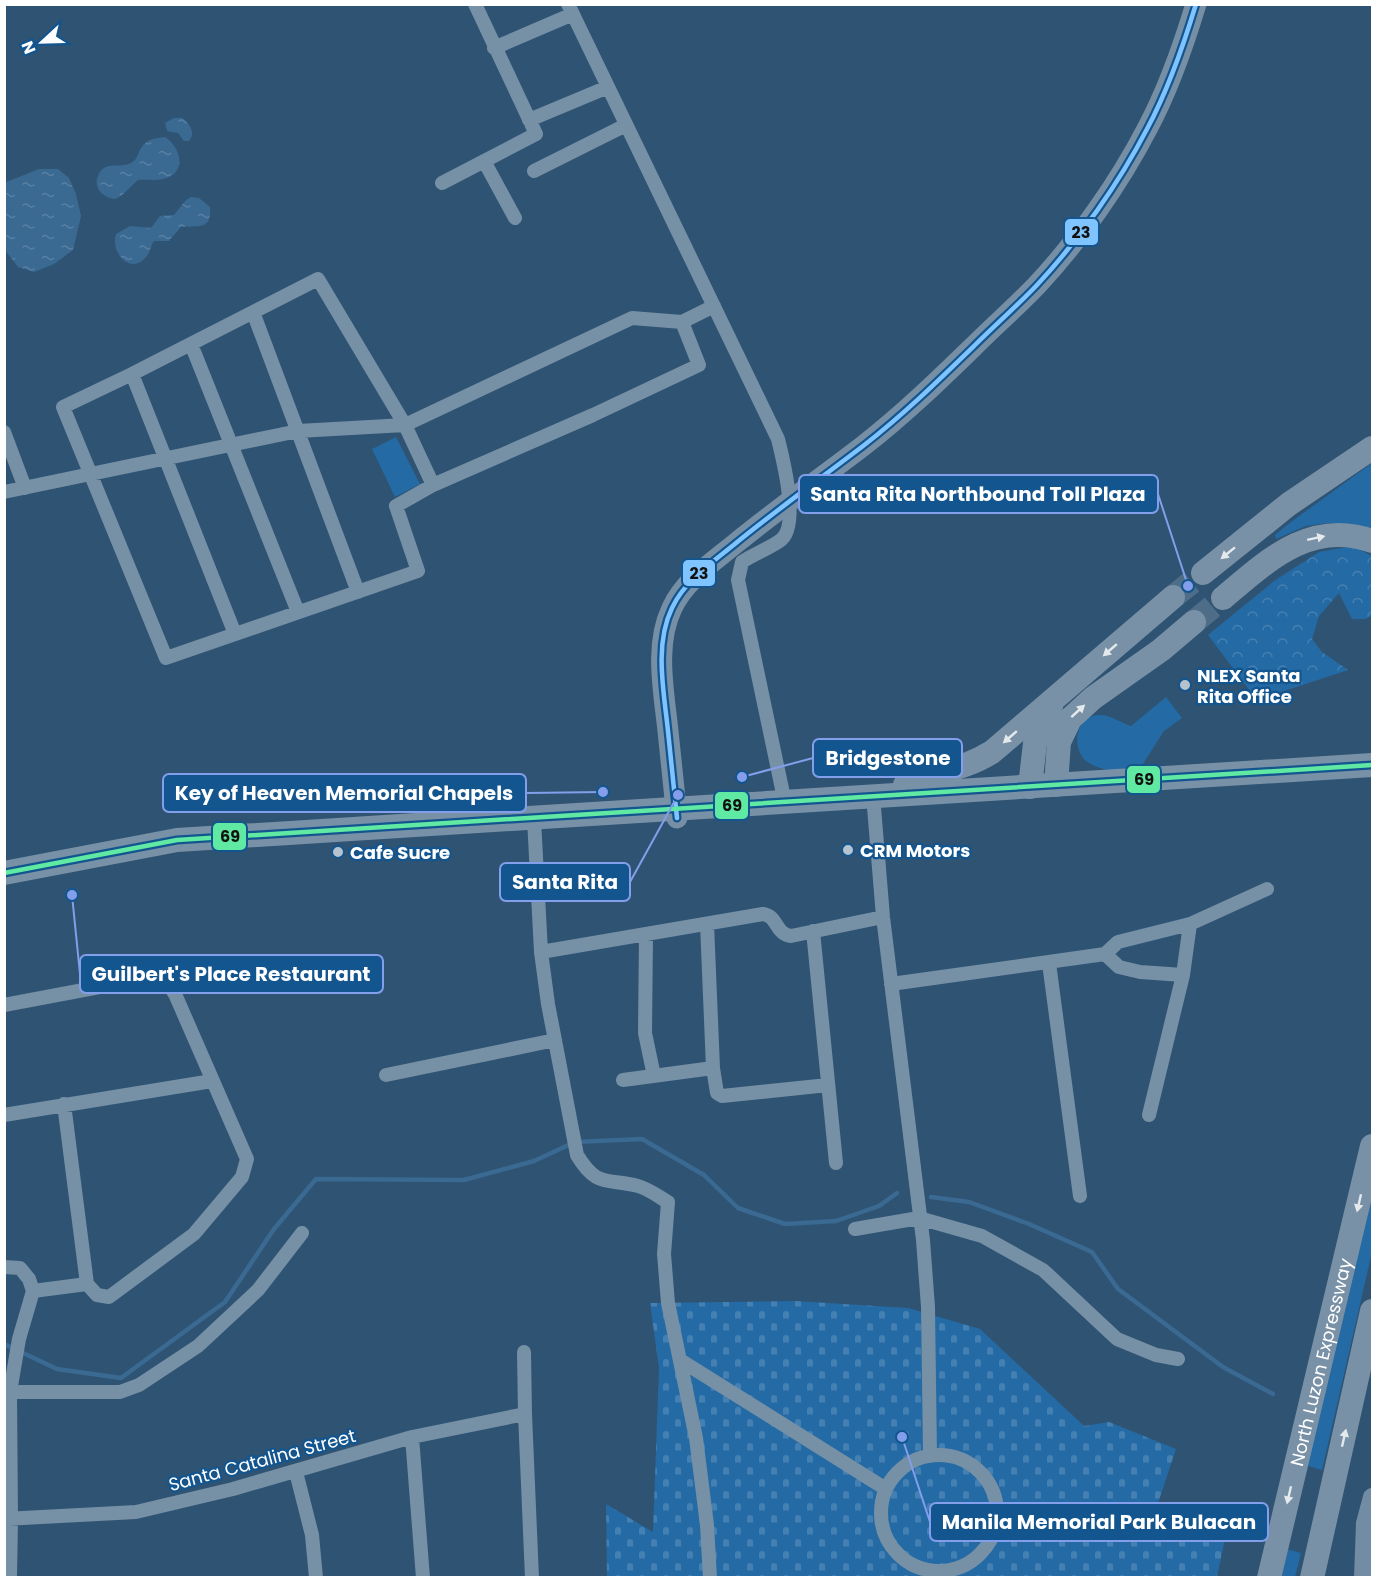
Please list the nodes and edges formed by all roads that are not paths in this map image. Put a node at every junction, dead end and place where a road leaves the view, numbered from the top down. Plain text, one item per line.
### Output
1 (475, 4) edge
2 (1196, 4) edge
3 (570, 9) edge
4 (494, 48) junction
5 (608, 87) junction
6 (529, 120) junction
7 (626, 125) junction
8 (484, 161) junction
9 (534, 171) dead end
10 (442, 183) dead end
11 (515, 218) dead end
12 (714, 306) junction
13 (253, 312) junction
14 (682, 322) junction
15 (190, 344) junction
16 (132, 374) junction
17 (405, 425) junction
18 (298, 431) junction
19 (4, 432) edge
20 (230, 444) junction
21 (1372, 448) edge
22 (165, 459) junction
23 (90, 475) junction
24 (433, 485) junction
25 (25, 488) junction
26 (4, 492) edge
27 (788, 501) junction
28 (1372, 541) edge
29 (1203, 573) tunnel mouth
30 (358, 592) junction
31 (1173, 597) tunnel mouth
32 (1223, 598) tunnel mouth
33 (298, 612) junction
34 (1194, 622) tunnel mouth
35 (235, 634) junction
36 (1055, 699) junction
37 (1372, 765) edge
38 (1056, 785) junction
39 (1030, 787) junction
40 (879, 795) junction
41 (785, 803) junction
42 (676, 818) dead end
43 (534, 819) junction
44 (4, 873) edge
45 (1267, 889) dead end
46 (882, 917) junction
47 (707, 924) junction
48 (1190, 924) junction
49 (813, 931) junction
50 (646, 935) junction
51 (542, 952) junction
52 (1105, 954) junction
53 (1049, 963) junction
54 (1183, 975) junction
55 (891, 984) junction
56 (4, 1005) edge
57 (555, 1040) junction
58 (713, 1068) junction
59 (386, 1075) dead end
60 (654, 1076) junction
61 (623, 1080) dead end
62 (212, 1081) junction
63 (828, 1085) junction
64 (64, 1104) junction
65 (4, 1115) edge
66 (1149, 1115) dead end
67 (1372, 1146) edge
68 (836, 1163) dead end
69 (1080, 1196) dead end
70 (920, 1218) junction
71 (855, 1229) dead end
72 (302, 1233) dead end
73 (4, 1267) edge
74 (87, 1284) junction
75 (33, 1291) junction
76 (1372, 1315) edge
77 (524, 1352) dead end
78 (1178, 1359) dead end
79 (680, 1360) junction
80 (10, 1371) edge
81 (10, 1392) junction
82 (525, 1414) junction
83 (412, 1437) junction
84 (930, 1455) junction
85 (296, 1472) junction
86 (886, 1489) junction
87 (1372, 1497) edge
88 (8, 1519) edge
89 (946, 1574) edge
90 (9, 1578) edge
91 (316, 1578) edge
92 (423, 1578) edge
93 (532, 1578) edge
94 (710, 1578) edge
95 (1269, 1578) edge
96 (1312, 1578) edge
97 (1363, 1578) edge

1 - 4 street
2 - 27 main road
3 - 4 street
3 - 5 street
4 - 6 street
5 - 6 street
5 - 7 street
6 - 8 street
7 - 9 street
7 - 12 street
8 - 10 street
8 - 11 street
12 - 14 street
12 - 27 street
13 - 15 street
13 - 17 street
13 - 18 street
14 - 17 street
14 - 24 street
15 - 16 street
15 - 20 street
16 - 22 street
16 - 23 street
17 - 18 street
17 - 24 street
18 - 20 street
18 - 30 street
19 - 25 street
20 - 22 street
20 - 33 street
21 -> 29 highway
22 - 23 street
22 - 35 street
23 - 25 street
23 - 35 street
24 - 30 street
25 - 26 street
27 - 41 street
27 - 42 main road
32 -> 28 highway
30 - 33 street
31 -> 36 highway
33 - 35 street
38 -> 34 highway
36 - 39 highway
36 -> 40 highway
37 - 38 highway
38 - 39 highway
39 - 40 highway
40 - 41 highway
40 - 46 street
41 - 43 highway
43 - 44 highway
43 - 51 street
45 - 48 street
46 - 49 street
46 - 55 street
47 - 49 street
47 - 50 street
47 - 58 street
48 - 52 street
48 - 54 street
49 - 63 street
50 - 51 street
50 - 60 street
51 - 57 street
52 - 53 street
52 - 54 street
53 - 55 street
53 - 69 street
54 - 66 street
55 - 70 street
56 - 62 street
57 - 59 street
57 - 79 street
58 - 60 street
58 - 63 street
60 - 61 street
62 - 64 street
62 - 74 street
63 - 68 street
64 - 65 street
64 - 74 street
67 -> 95 highway, North Luzon Expressway
70 - 71 street
70 - 78 street
70 - 84 street
72 - 81 street
73 - 75 street
74 - 75 street
75 - 80 street
96 -> 76 highway
77 - 82 street
79 - 86 street
79 - 94 street
80 - 81 street
81 - 88 street
82 - 83 street, Santa Catalina Street
82 - 93 street
83 - 85 street, Santa Catalina Street
83 - 92 street
84 - 86 street
84 - 89 street
85 - 88 street, Santa Catalina Street
85 - 91 street
86 - 89 street
87 - 97 main road
88 - 90 street

